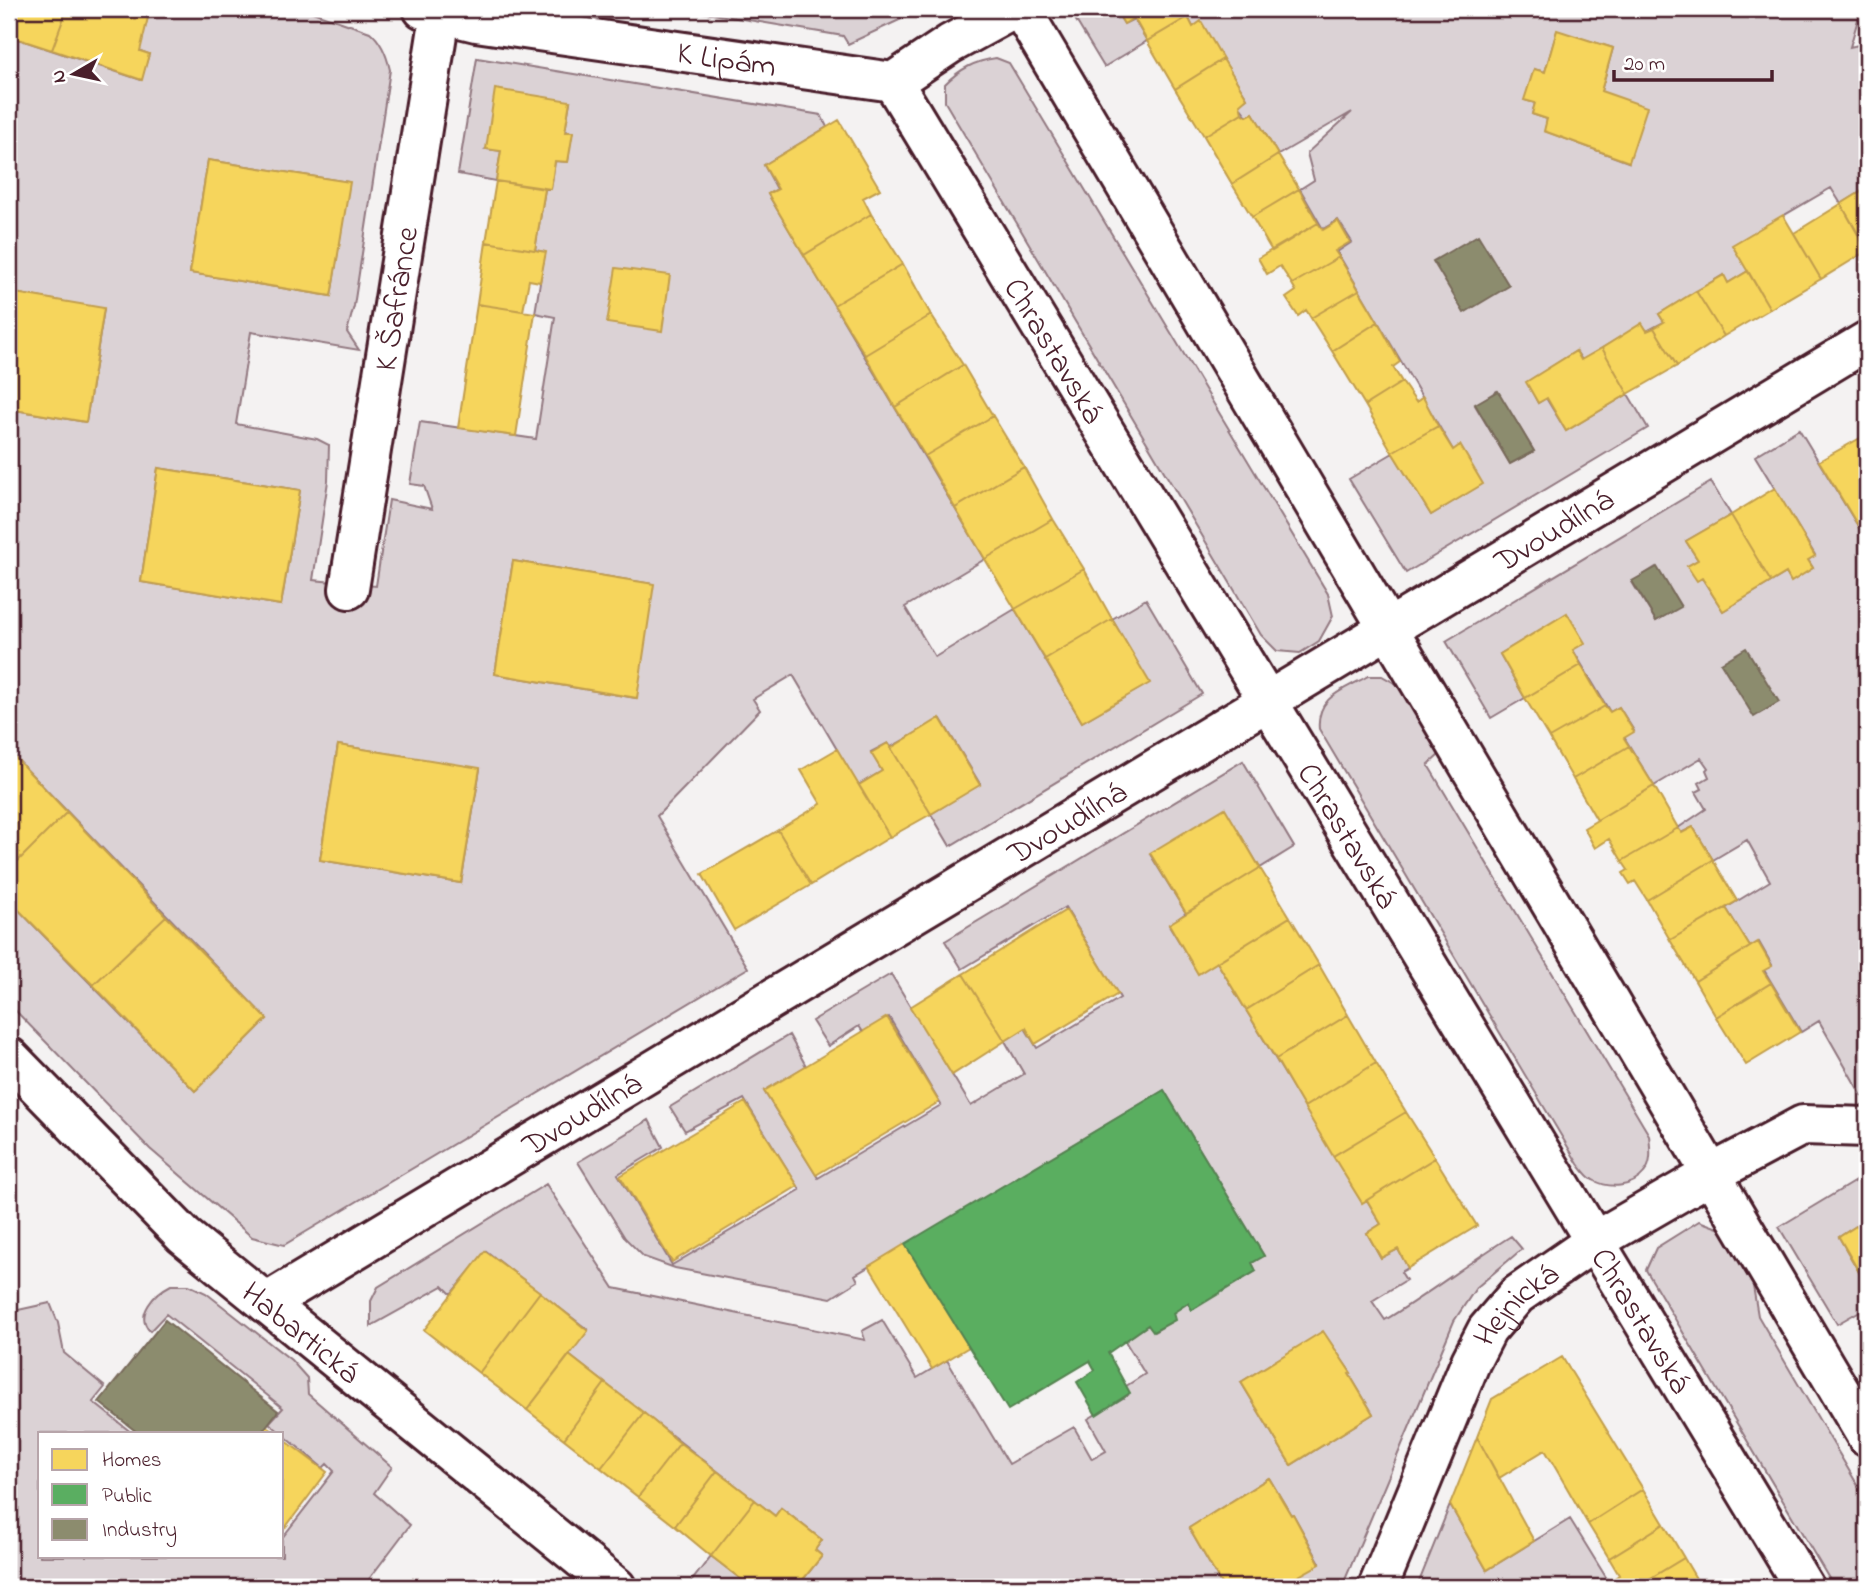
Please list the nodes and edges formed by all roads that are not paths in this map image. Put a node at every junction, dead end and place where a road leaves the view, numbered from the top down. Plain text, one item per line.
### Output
1 (1014, 9) edge
2 (1021, 9) edge
3 (435, 11) edge
4 (893, 82) junction
5 (1867, 341) edge
6 (349, 589) dead end
7 (1389, 629) junction
8 (1268, 702) junction
9 (9, 1057) edge
10 (1867, 1127) edge
11 (1711, 1174) junction
12 (1595, 1241) junction
13 (265, 1303) junction
14 (1867, 1437) edge
15 (616, 1587) edge
16 (1378, 1587) edge
17 (1804, 1587) edge

1 - 4 street
2 - 7 street
3 - 4 street, K Lipám
3 - 6 street, K Šafránce
4 - 8 street, Chrastavská
5 - 7 street, Dvoudílná
7 - 8 street, Dvoudílná
7 - 11 street
8 - 12 street, Chrastavská
8 - 13 street, Dvoudílná
9 - 13 street, Habartická
10 - 11 street, Hejnická
11 - 12 street, Hejnická
11 - 14 street
12 - 16 street, Hejnická
12 - 17 street, Chrastavská
13 - 15 street, Habartická

